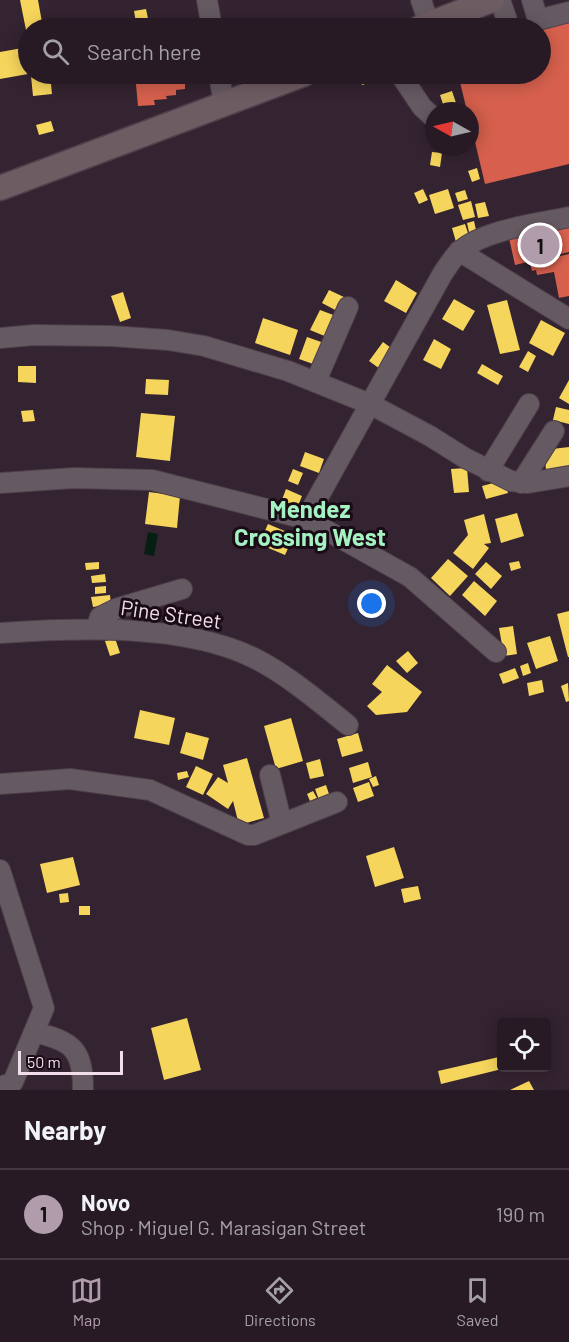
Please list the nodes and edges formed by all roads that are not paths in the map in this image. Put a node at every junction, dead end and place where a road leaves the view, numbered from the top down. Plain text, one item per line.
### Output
1 (207, 0) edge
2 (421, 0) edge
3 (500, 0) edge
4 (532, 0) edge
5 (475, 9) edge
6 (569, 12) edge
7 (210, 18) edge
8 (423, 18) edge
9 (448, 18) edge
10 (506, 18) edge
11 (537, 18) edge
12 (546, 18) edge
13 (221, 84) edge
14 (278, 84) edge
15 (407, 84) edge
16 (224, 105) junction
17 (425, 110) edge
18 (0, 188) edge
19 (569, 217) edge
20 (459, 251) junction
21 (348, 307) dead end
22 (569, 319) edge
23 (0, 338) edge
24 (316, 381) junction
25 (370, 404) junction
26 (529, 404) dead end
27 (554, 430) dead end
28 (488, 471) junction
29 (569, 476) edge
30 (0, 483) edge
31 (521, 483) junction
32 (306, 519) junction
33 (182, 589) dead end
34 (96, 629) junction
35 (0, 633) edge
36 (496, 652) dead end
37 (348, 725) dead end
38 (270, 775) dead end
39 (0, 784) edge
40 (337, 802) dead end
41 (282, 824) junction
42 (0, 870) edge
43 (6, 915) edge
44 (35, 1032) junction
45 (7, 1084) edge
46 (83, 1090) edge

1 - 7 street
2 - 8 street
3 - 10 street
4 - 11 street
5 - 9 main road
6 - 12 street
13 - 16 street
14 - 16 main road
15 - 17 street
16 - 18 main road
19 - 20 street
20 - 22 street
20 - 25 street
21 - 24 street
23 - 24 street
24 - 25 street
25 - 28 street
25 - 32 street
26 - 28 street
27 - 31 street
28 - 31 street
29 - 31 street
30 - 32 street
32 - 36 street
33 - 34 street
34 - 35 street, Pine Street
34 - 37 street, Pine Street
38 - 41 street
39 - 41 street
40 - 41 street
42 - 43 street
43 - 44 street
44 - 45 street
44 - 46 street

